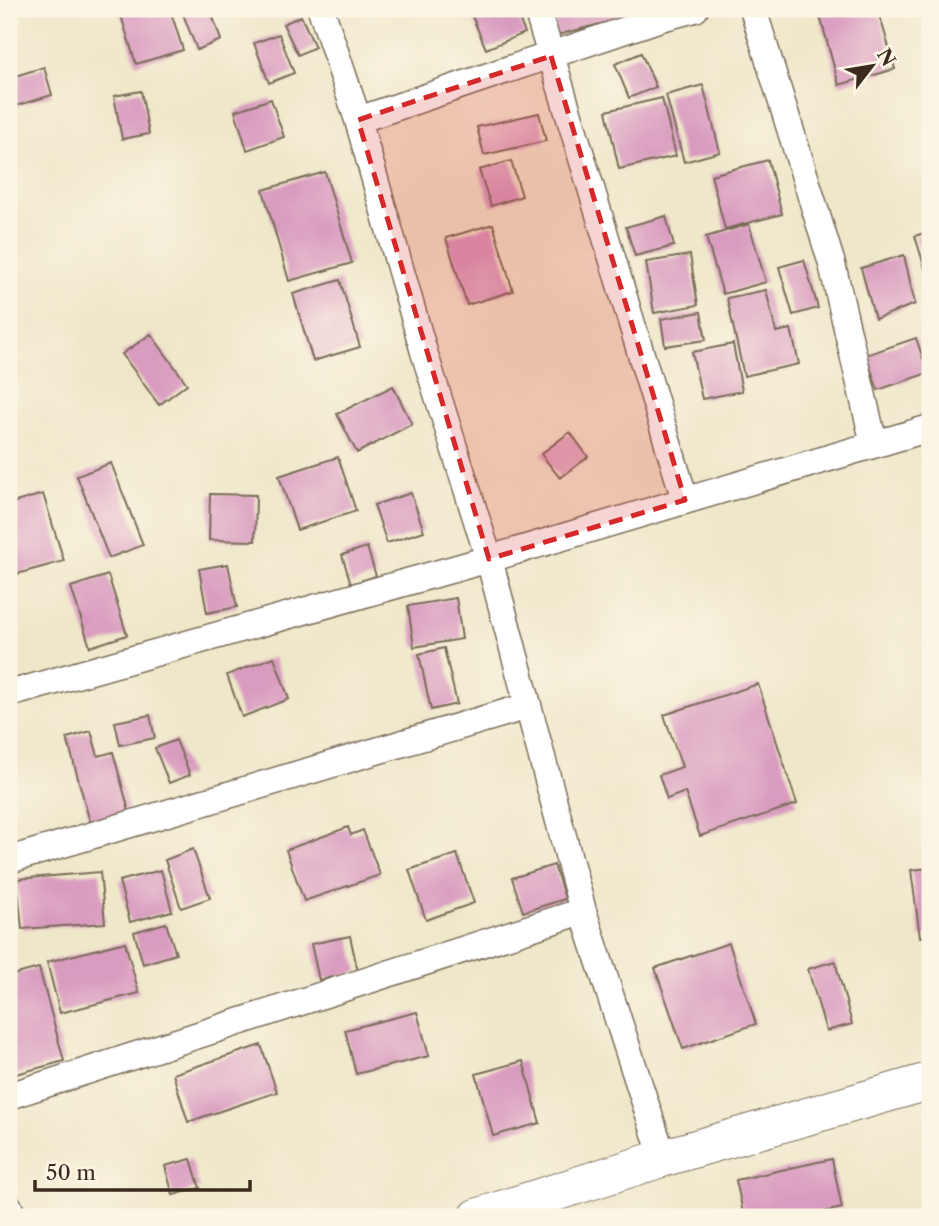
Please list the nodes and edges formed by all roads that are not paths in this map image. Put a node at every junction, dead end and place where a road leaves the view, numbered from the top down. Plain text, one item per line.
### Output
1 (321, 9) edge
2 (537, 9) edge
3 (695, 9) edge
4 (753, 9) edge
5 (551, 56) junction
6 (358, 120) junction
7 (930, 428) edge
8 (874, 444) junction
9 (685, 500) junction
10 (489, 559) junction
11 (9, 694) edge
12 (528, 706) junction
13 (9, 860) edge
14 (583, 911) junction
15 (930, 1081) edge
16 (9, 1096) edge
17 (663, 1158) junction
18 (9, 1207) edge
19 (12, 1217) edge
20 (478, 1217) edge

1 - 6 street
2 - 5 street
3 - 5 street
4 - 8 street
5 - 6 street
5 - 9 street
6 - 10 street
7 - 8 street
8 - 9 street
9 - 10 street
10 - 11 street
10 - 12 street
12 - 13 street
12 - 14 street
14 - 16 street
14 - 17 street
15 - 17 street
17 - 20 street
18 - 19 street

